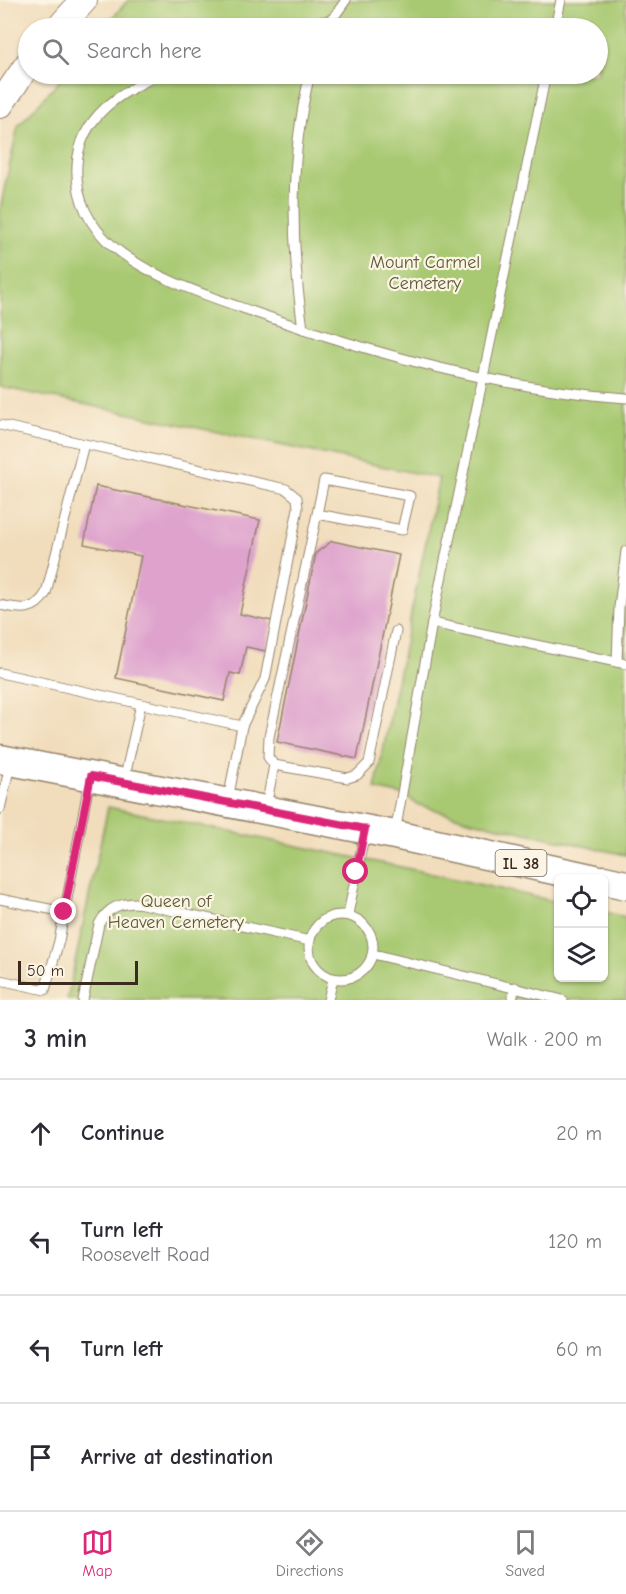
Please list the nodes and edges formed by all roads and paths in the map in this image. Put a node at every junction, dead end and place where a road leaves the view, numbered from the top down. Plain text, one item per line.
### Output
1 (84, 0) edge
2 (346, 0) edge
3 (561, 0) edge
4 (68, 18) edge
5 (332, 18) edge
6 (557, 18) edge
7 (18, 79) edge
8 (144, 84) edge
9 (308, 84) edge
10 (544, 84) edge
11 (0, 105) edge
12 (303, 329) junction
13 (483, 376) junction
14 (626, 398) edge
15 (0, 424) edge
16 (84, 444) junction
17 (317, 514) junction
18 (626, 551) edge
19 (0, 605) edge
20 (432, 623) junction
21 (396, 631) dead end
22 (622, 663) edge
23 (0, 673) edge
24 (141, 704) junction
25 (242, 726) junction
26 (5, 760) edge
27 (274, 765) junction
28 (91, 776) junction
29 (124, 783) junction
30 (228, 803) junction
31 (0, 809) edge
32 (265, 810) junction
33 (365, 829) junction
34 (395, 835) junction
35 (572, 874) edge
36 (608, 881) edge
37 (626, 885) edge
38 (0, 899) edge
39 (64, 912) junction
40 (348, 915) junction
41 (310, 941) junction
42 (373, 954) junction
43 (0, 980) edge
44 (333, 980) junction
45 (515, 987) junction
46 (83, 1000) edge
47 (328, 1000) edge
48 (512, 1000) edge
49 (563, 1000) edge

1 - 4 main road
2 - 5 lane
3 - 6 lane
7 - 11 main road
8 - 12 lane
9 - 12 lane
10 - 13 lane
12 - 13 lane
13 - 14 lane
13 - 20 lane
15 - 16 lane
16 - 19 lane
16 - 25 lane
17 - 17 lane
17 - 27 lane
18 - 22 lane
20 - 22 lane
20 - 34 lane
21 - 27 lane
23 - 24 lane
24 - 25 lane
24 - 29 lane
25 - 30 lane
26 - 28 main road, IL 38
26 - 31 lane
27 - 32 lane
28 - 29 main road, IL 38
28 - 39 lane
29 - 30 main road, IL 38
30 - 32 main road, IL 38
32 - 33 main road, IL 38
33 - 34 main road, IL 38
33 - 40 lane
34 - 35 main road, IL 38
36 - 37 main road
38 - 39 lane
39 - 43 lane
40 - 41 lane
40 - 42 lane
41 - 44 lane
41 - 46 lane
42 - 44 lane
42 - 45 lane
44 - 47 lane
45 - 48 lane
45 - 49 lane

